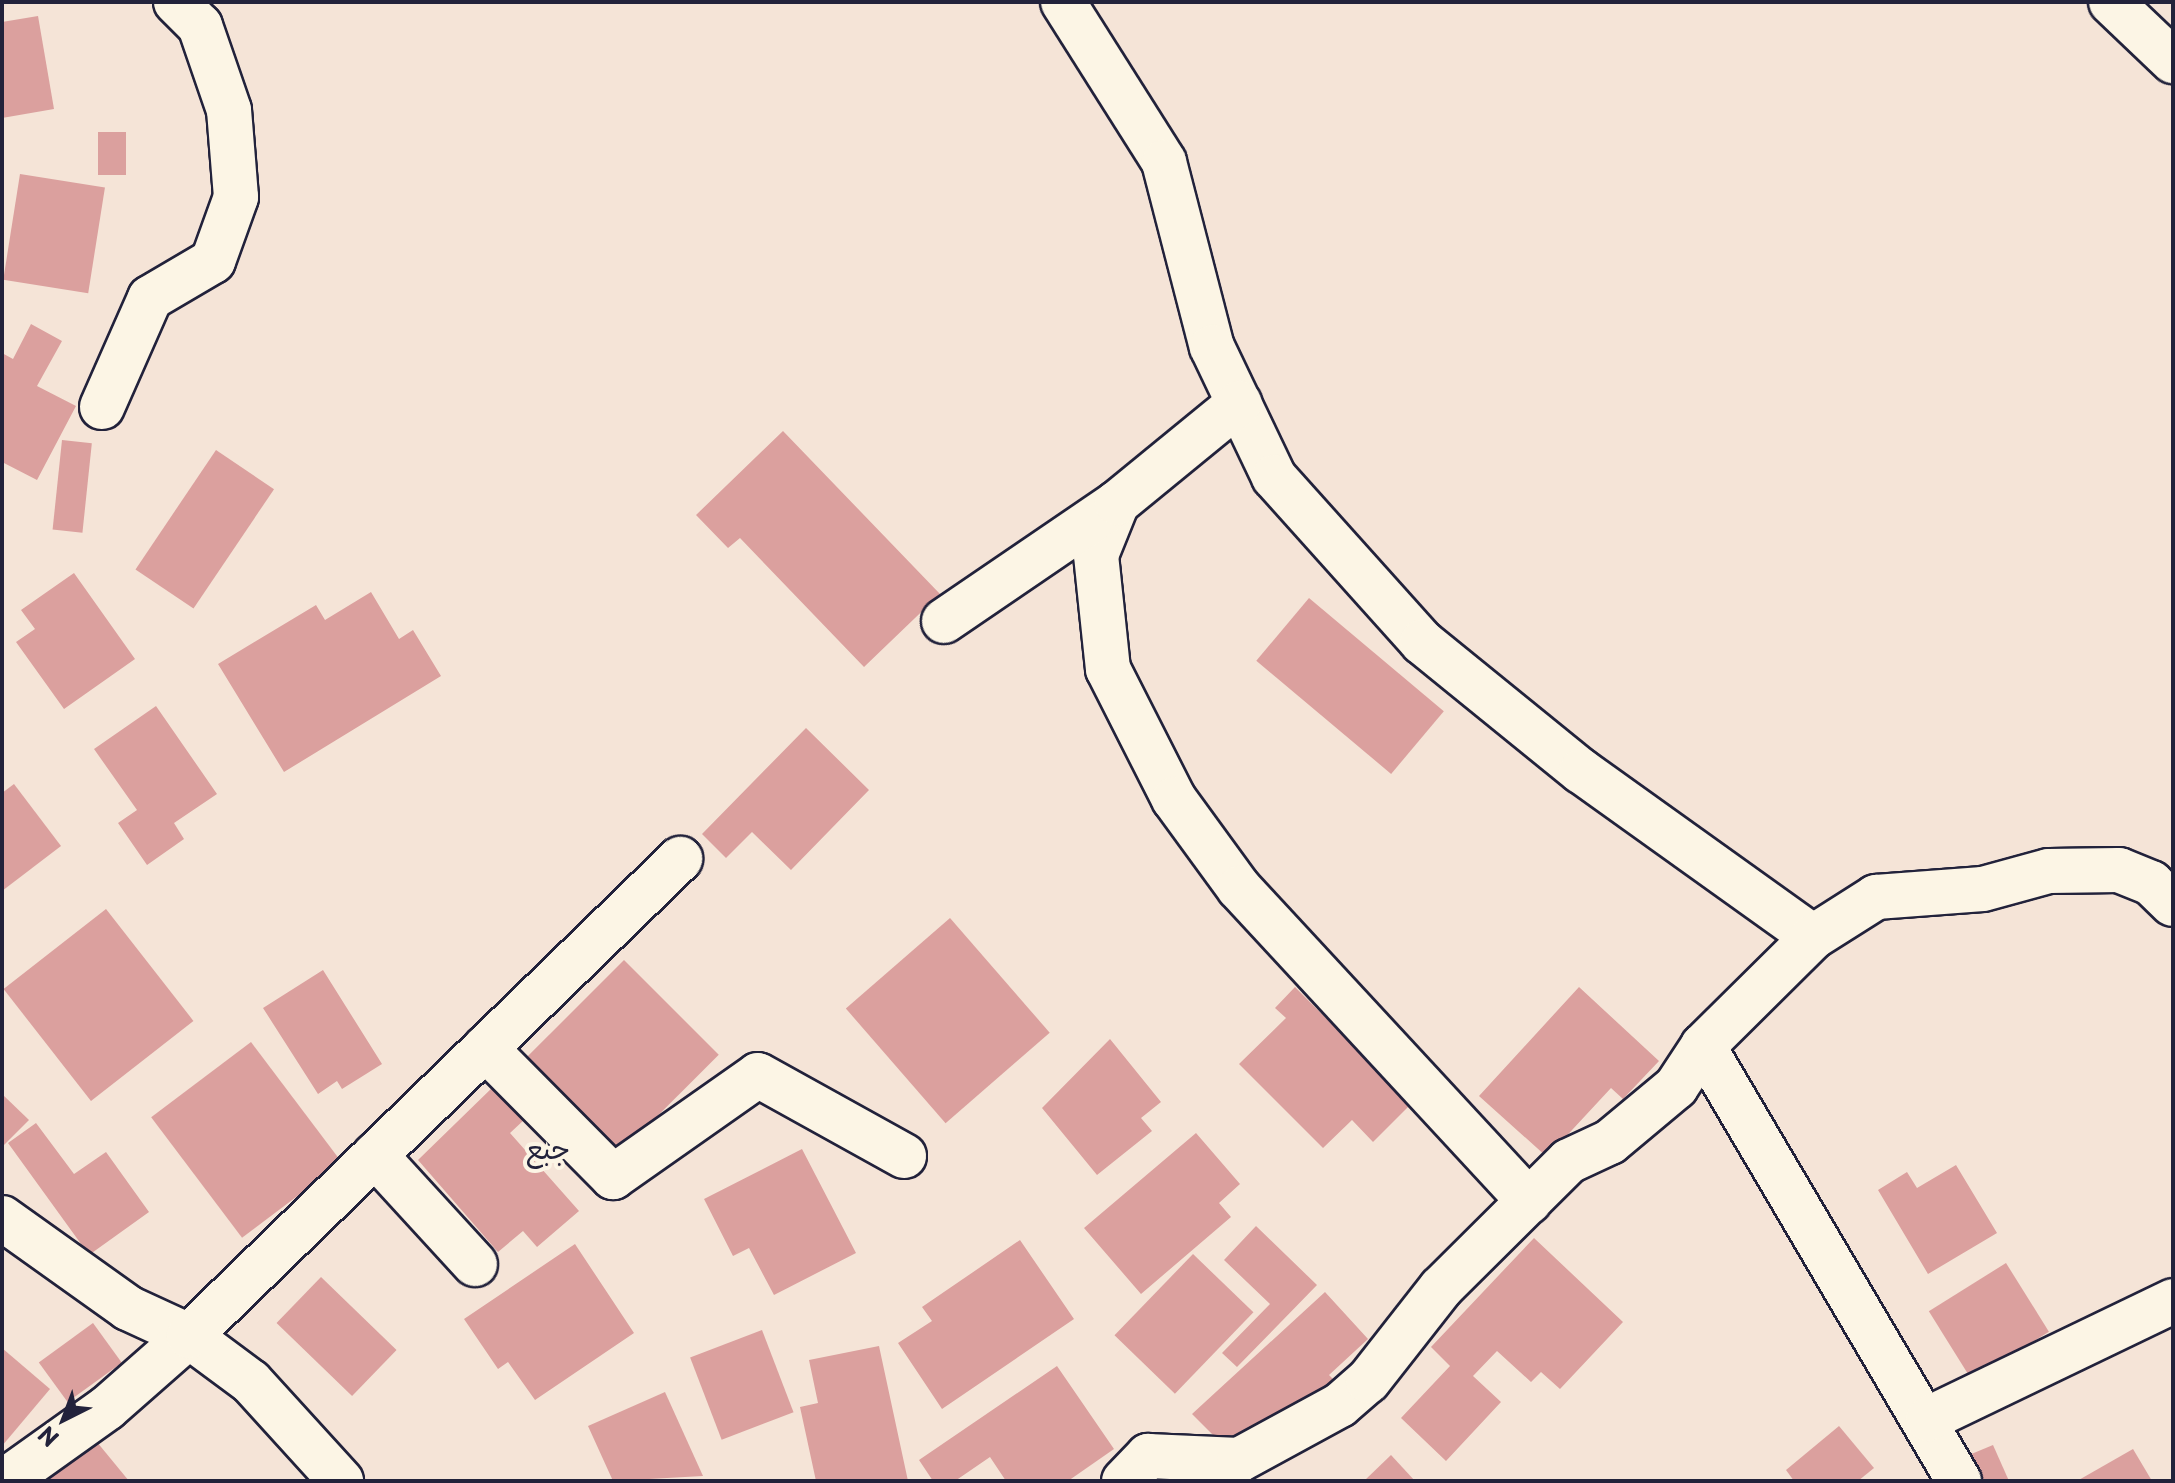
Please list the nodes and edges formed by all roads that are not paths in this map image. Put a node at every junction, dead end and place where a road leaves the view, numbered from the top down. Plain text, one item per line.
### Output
1 (1063, 2) edge
2 (2111, 2) edge
3 (188, 10) edge
4 (2173, 61) edge
5 (1239, 403) junction
6 (102, 407) dead end
7 (1117, 503) junction
8 (944, 621) dead end
9 (680, 859) dead end
10 (2166, 884) edge
11 (1813, 937) junction
12 (1703, 1046) junction
13 (485, 1048) junction
14 (375, 1155) junction
15 (904, 1156) dead end
16 (1529, 1201) junction
17 (2, 1218) edge
18 (475, 1264) dead end
19 (2173, 1301) edge
20 (189, 1336) junction
21 (1928, 1419) junction
22 (6, 1480) edge
23 (341, 1481) edge
24 (1124, 1481) edge
25 (1959, 1481) edge

1 - 5 main road
2 - 4 main road
3 - 6 main road
5 - 7 main road
5 - 11 main road
7 - 8 main road
7 - 16 main road
9 - 13 main road
10 - 11 main road
11 - 12 main road
12 - 16 main road
12 - 21 main road
13 - 14 main road
13 - 15 main road
14 - 18 main road
14 - 20 main road
16 - 24 main road
17 - 20 main road
19 - 21 main road
20 - 22 main road
20 - 23 main road
21 - 25 main road

